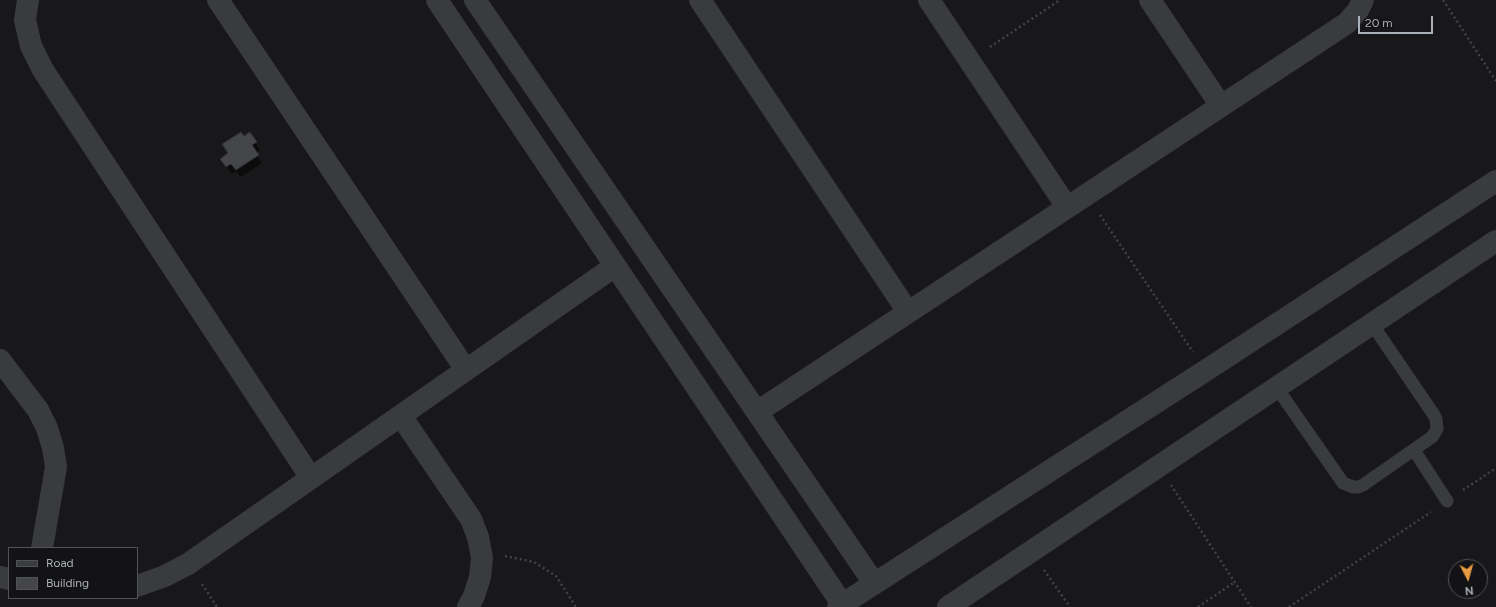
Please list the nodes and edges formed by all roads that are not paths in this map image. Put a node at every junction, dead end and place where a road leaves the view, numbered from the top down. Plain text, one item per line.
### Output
1 (28, 0) edge
2 (218, 0) edge
3 (469, 0) edge
4 (475, 0) edge
5 (700, 0) edge
6 (928, 0) edge
7 (1150, 0) edge
8 (1363, 0) edge
9 (442, 7) edge
10 (1221, 106) junction
11 (1496, 181) edge
12 (1067, 207) junction
13 (1496, 241) edge
14 (615, 266) junction
15 (908, 312) junction
16 (1372, 324) junction
17 (0, 360) edge
18 (466, 370) junction
19 (1276, 388) junction
20 (757, 412) junction
21 (401, 416) junction
22 (1414, 450) junction
23 (311, 478) junction
24 (1448, 501) road end
25 (42, 547) edge
26 (874, 583) junction
27 (138, 586) edge
28 (840, 606) edge
29 (468, 607) edge
30 (948, 607) edge

1 - 23 street
2 - 18 street
3 - 9 street
4 - 20 street
5 - 15 street
6 - 12 street
7 - 10 street
8 - 10 street
9 - 14 street
10 - 12 street
11 - 26 street
12 - 15 street
13 - 16 street
14 - 18 street
14 - 28 street
15 - 20 street
16 - 19 street
16 - 22 lane
17 - 25 street
18 - 21 street
19 - 22 lane
19 - 30 street
20 - 26 street
21 - 23 street
21 - 29 street
22 - 24 lane
23 - 27 street
26 - 28 street

